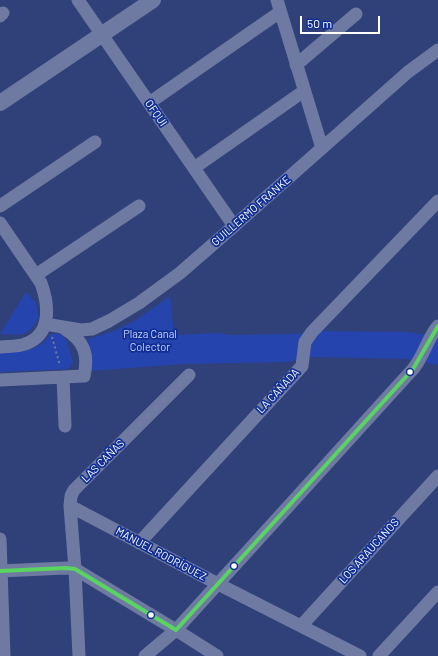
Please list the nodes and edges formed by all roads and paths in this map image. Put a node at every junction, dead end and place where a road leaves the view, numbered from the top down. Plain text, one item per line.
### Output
1 (78, 0) edge
2 (153, 0) edge
3 (278, 6) edge
4 (356, 14) dead end
5 (102, 34) junction
6 (438, 50) edge
7 (296, 65) junction
8 (304, 91) junction
9 (0, 103) edge
10 (149, 103) junction
11 (95, 142) dead end
12 (322, 148) junction
13 (194, 168) junction
14 (438, 201) edge
15 (0, 206) edge
16 (139, 206) dead end
17 (0, 223) edge
18 (234, 226) junction
19 (36, 275) junction
20 (47, 324) junction
21 (438, 326) edge
22 (62, 327) junction
23 (0, 347) edge
24 (189, 374) dead end
25 (63, 377) junction
26 (0, 380) edge
27 (65, 426) dead end
28 (438, 476) edge
29 (70, 506) junction
30 (0, 539) edge
31 (139, 543) junction
32 (75, 569) junction
33 (1, 571) edge
34 (218, 584) junction
35 (438, 592) edge
36 (301, 626) junction
37 (176, 630) junction
38 (4, 656) edge
39 (79, 656) edge
40 (145, 656) edge
41 (216, 656) edge
42 (360, 656) edge
43 (379, 656) edge

1 - 5 street, OFQUI
2 - 5 street
3 - 7 street
3 - 10 street
4 - 7 street
5 - 9 street
5 - 10 street, OFQUI
6 - 12 street, GUILLERMO FRANKE
7 - 8 street
8 - 12 street
8 - 13 street
10 - 13 street, OFQUI
11 - 15 street
12 - 18 street, GUILLERMO FRANKE
13 - 18 street, OFQUI
14 - 31 street, LA CAÑADA
16 - 19 street
17 - 19 street
18 - 22 street, GUILLERMO FRANKE
19 - 20 street
20 - 22 street, GUILLERMO FRANKE
20 - 23 street
20 - 25 path
21 - 34 street
22 - 25 street
24 - 29 street, LAS CAÑAS
25 - 26 street
25 - 27 street
28 - 36 street, LOS ARAUCANOS
29 - 31 street, MANUEL RODRÍGUEZ
29 - 32 street, LAS CAÑAS
30 - 33 street
31 - 34 street, MANUEL RODRÍGUEZ
32 - 33 street
32 - 37 street
32 - 39 street, LAS CAÑAS
33 - 38 street
34 - 36 street, MANUEL RODRÍGUEZ
34 - 37 street
35 - 43 street
36 - 42 street, MANUEL RODRÍGUEZ
37 - 40 street
37 - 41 street

